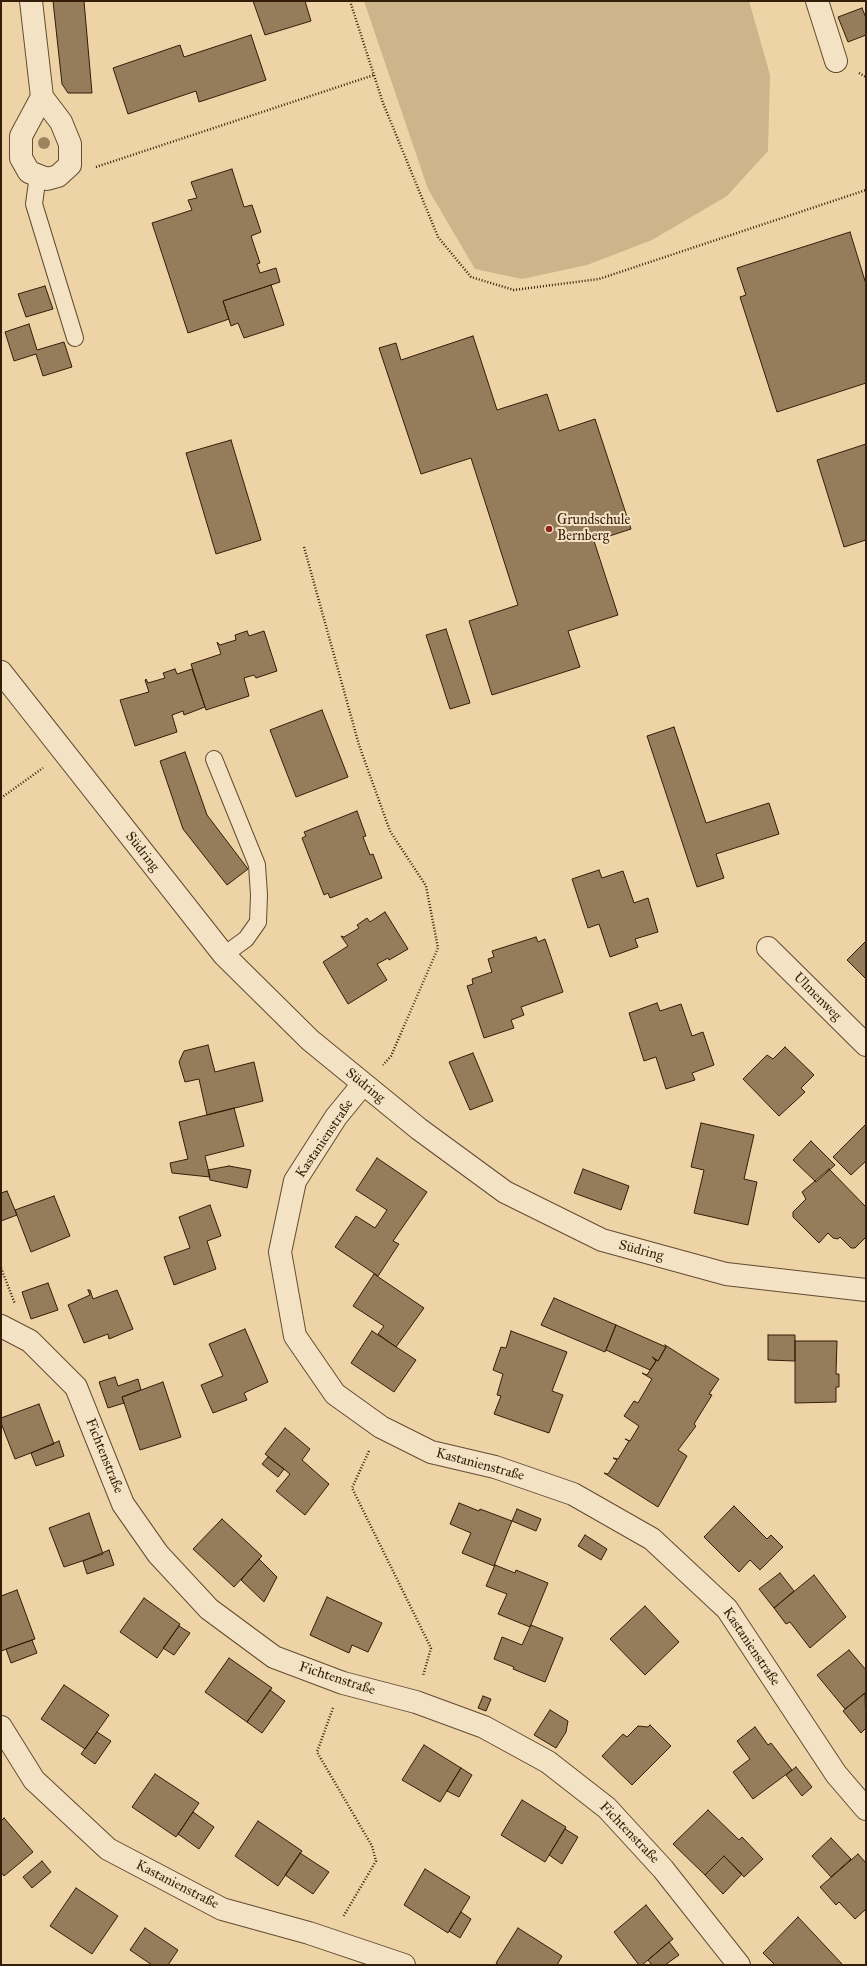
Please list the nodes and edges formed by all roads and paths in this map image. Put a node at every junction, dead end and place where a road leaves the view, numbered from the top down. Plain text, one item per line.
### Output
1 (31, 1) edge
2 (350, 1) edge
3 (817, 1) edge
4 (836, 61) dead end
5 (374, 75) junction
6 (42, 98) junction
7 (70, 165) junction
8 (38, 176) junction
9 (866, 190) edge
10 (75, 338) dead end
11 (304, 547) dead end
12 (1, 672) edge
13 (64, 753) junction
14 (214, 759) dead end
15 (1, 798) edge
16 (768, 948) dead end
17 (224, 955) junction
18 (866, 1045) edge
19 (363, 1084) junction
20 (866, 1290) edge
21 (1, 1326) edge
22 (381, 1427) junction
23 (342, 1683) junction
24 (416, 1702) junction
25 (1, 1727) edge
26 (866, 1809) edge
27 (329, 1940) junction
28 (404, 1965) edge
29 (739, 1965) edge

1 - 6 street
2 - 5 path
3 - 4 street
5 - 7 path
5 - 9 path
6 - 7 street
6 - 8 street
7 - 8 street
8 - 10 lane
11 - 19 path
12 - 13 street, Südring
13 - 15 path
13 - 17 street, Südring
14 - 17 lane
16 - 18 street, Ulmenweg
17 - 19 street, Südring
19 - 20 street, Südring
19 - 22 street, Kastanienstraße
21 - 23 street, Fichtenstraße
22 - 24 path
22 - 26 street, Kastanienstraße
23 - 24 street, Fichtenstraße
23 - 27 path
24 - 29 street, Fichtenstraße
25 - 27 street, Kastanienstraße
27 - 28 street, Kastanienstraße

